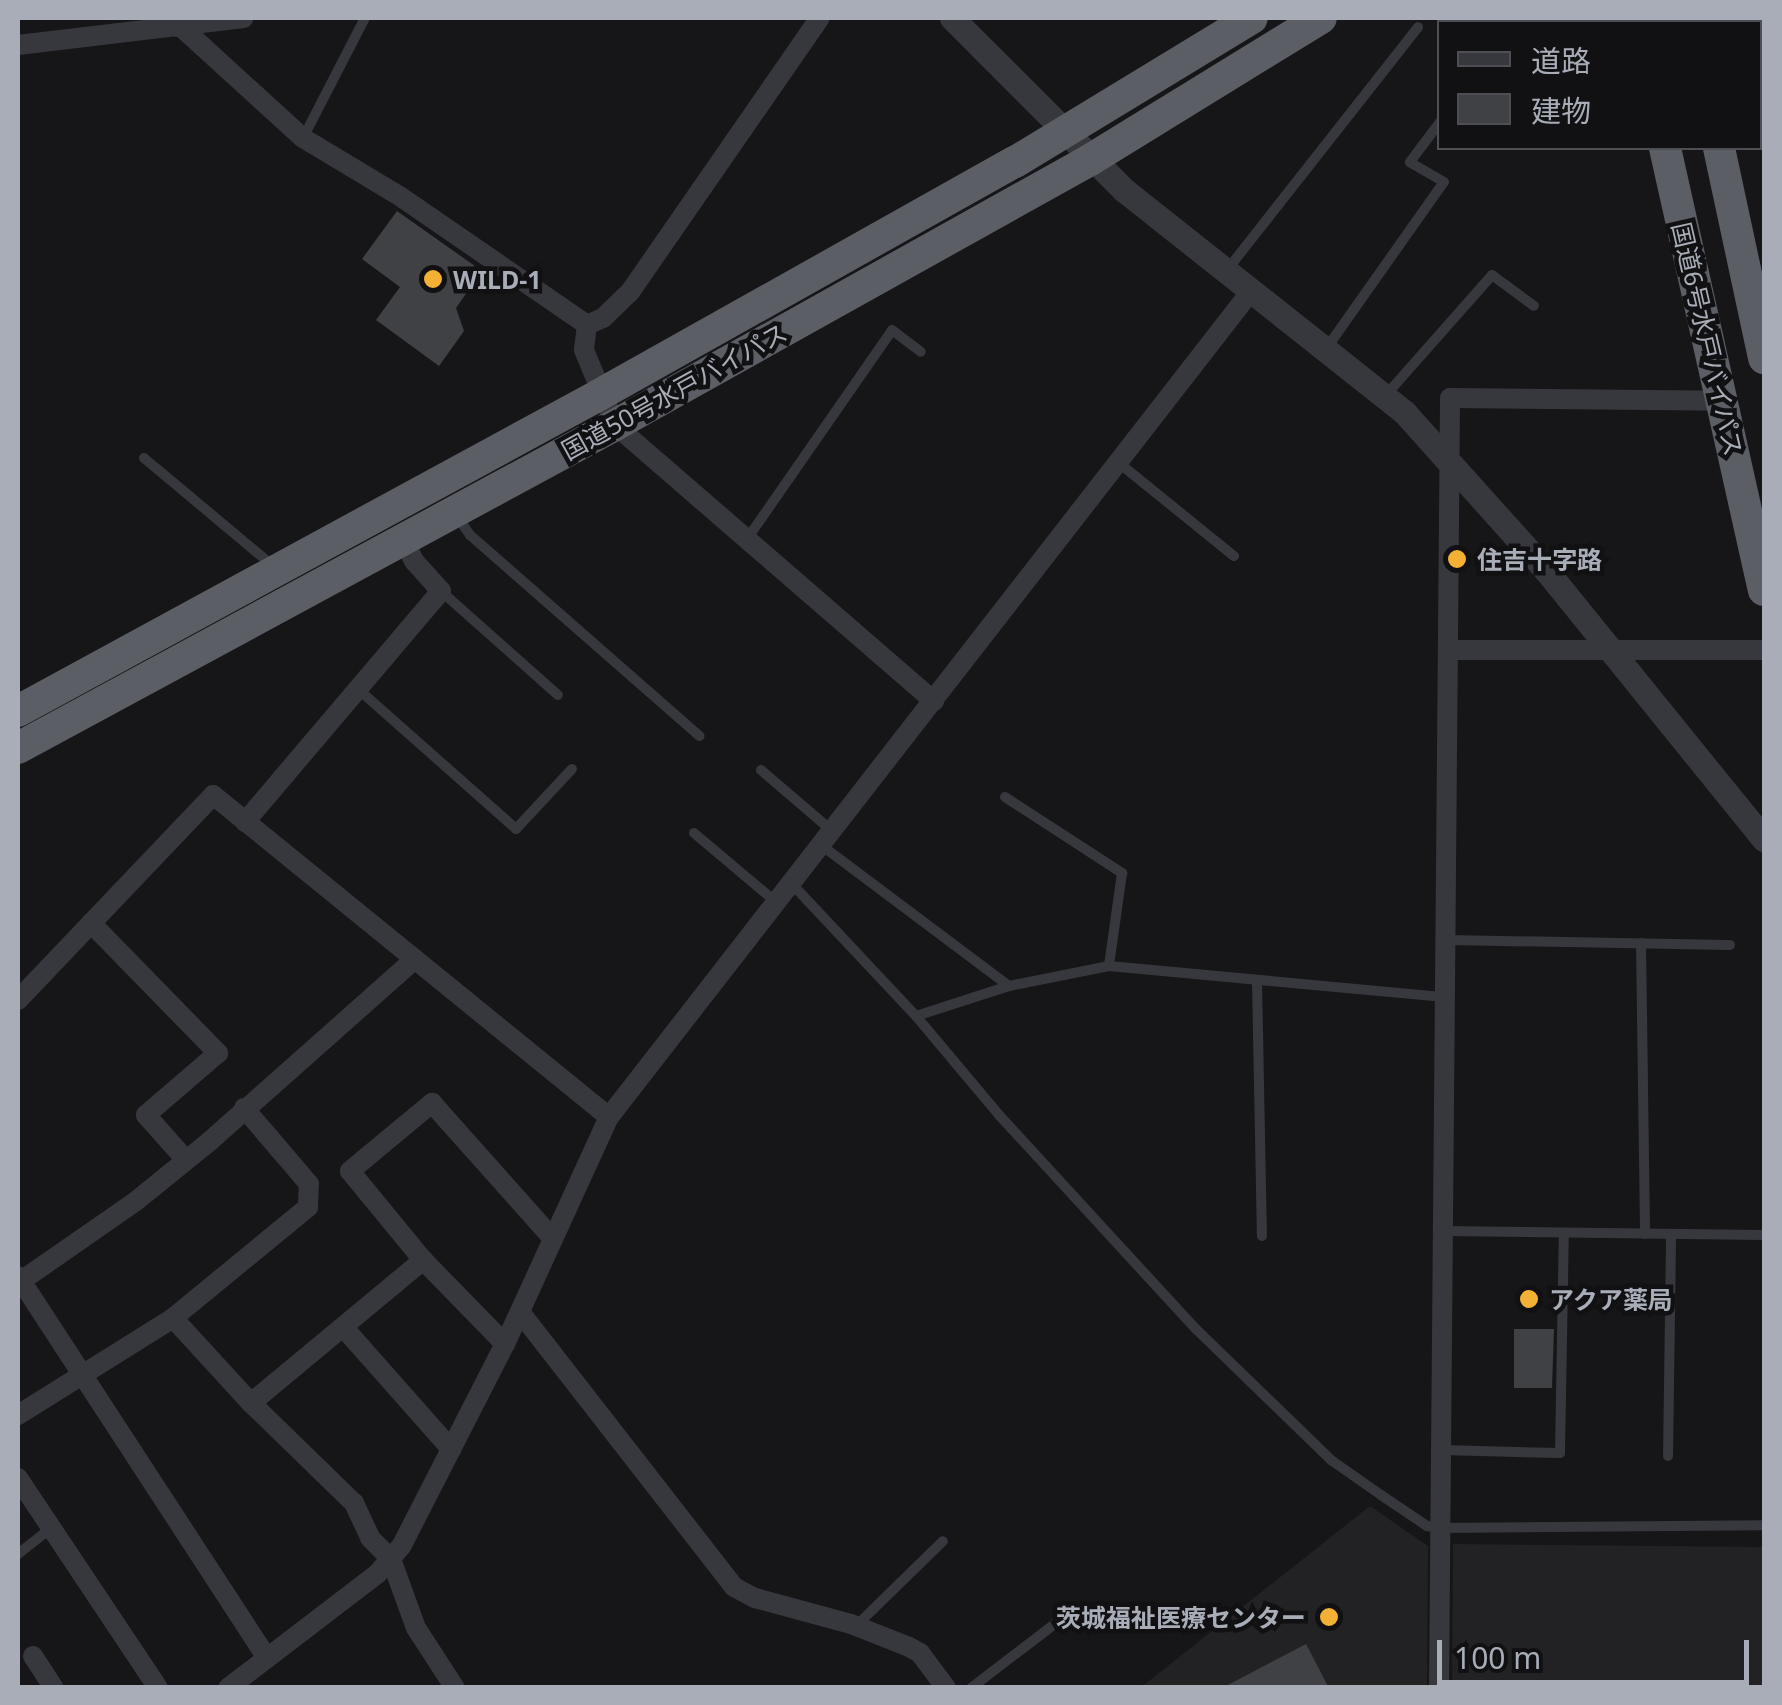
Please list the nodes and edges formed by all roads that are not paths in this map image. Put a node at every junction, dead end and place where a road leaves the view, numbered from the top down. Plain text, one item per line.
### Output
1 (243, 18) edge
2 (365, 18) edge
3 (820, 18) edge
4 (952, 18) edge
5 (1252, 18) edge
6 (1321, 18) edge
7 (174, 21) edge
8 (1418, 27) dead end
9 (18, 44) edge
10 (1437, 126) edge
11 (1065, 134) junction
12 (304, 138) junction
13 (1665, 150) edge
14 (1720, 150) edge
15 (1090, 160) junction
16 (1226, 272) junction
17 (1251, 291) junction
18 (1534, 306) dead end
19 (587, 325) junction
20 (1326, 349) junction
21 (921, 352) dead end
22 (1764, 358) edge
23 (599, 395) junction
24 (1386, 396) junction
25 (1722, 400) junction
26 (614, 426) junction
27 (144, 458) dead end
28 (1448, 458) junction
29 (1119, 462) junction
30 (454, 511) junction
31 (403, 538) junction
32 (747, 539) junction
33 (1234, 556) dead end
34 (278, 570) junction
35 (1764, 590) edge
36 (441, 591) junction
37 (1448, 650) junction
38 (1764, 650) edge
39 (1610, 651) junction
40 (358, 690) junction
41 (558, 695) dead end
42 (934, 700) junction
43 (18, 711) edge
44 (700, 736) dead end
45 (18, 748) edge
46 (572, 769) dead end
47 (761, 770) dead end
48 (1005, 797) dead end
49 (245, 822) junction
50 (694, 832) dead end
51 (826, 838) junction
52 (1764, 840) edge
53 (792, 884) junction
54 (776, 903) junction
55 (91, 923) junction
56 (1447, 940) junction
57 (1641, 944) junction
58 (1730, 945) dead end
59 (416, 958) junction
60 (1109, 966) junction
61 (1257, 980) junction
62 (1010, 986) junction
63 (1445, 997) junction
64 (18, 1000) edge
65 (916, 1016) junction
66 (244, 1108) junction
67 (608, 1117) junction
68 (186, 1160) junction
69 (1443, 1231) junction
70 (1564, 1232) junction
71 (1644, 1234) junction
72 (1672, 1234) junction
73 (1764, 1235) edge
74 (1262, 1236) dead end
75 (553, 1239) junction
76 (424, 1260) junction
77 (19, 1279) edge
78 (520, 1312) junction
79 (173, 1318) junction
80 (344, 1328) junction
81 (505, 1344) junction
82 (80, 1374) junction
83 (251, 1403) junction
84 (18, 1415) edge
85 (451, 1449) junction
86 (1442, 1450) junction
87 (1668, 1456) dead end
88 (18, 1478) edge
89 (1764, 1525) edge
90 (51, 1528) junction
91 (1439, 1528) junction
92 (942, 1541) dead end
93 (18, 1554) edge
94 (391, 1559) junction
95 (1056, 1623) dead end
96 (857, 1626) junction
97 (33, 1656) dead end
98 (268, 1658) junction
99 (54, 1688) edge
100 (158, 1688) edge
101 (228, 1688) edge
102 (455, 1688) edge
103 (946, 1688) edge
104 (971, 1688) edge
105 (1439, 1688) edge

1 - 7 street
2 - 12 lane
3 - 19 street
4 - 11 street
5 - 11 highway, 国道50号水戸バイパス
6 - 15 highway, 国道50号水戸バイパス
7 - 9 street
7 - 12 street
8 - 16 lane
10 - 20 lane
11 - 15 street
11 - 23 highway, 国道50号水戸バイパス
12 - 19 street
13 - 25 highway, 国道6号水戸バイパス
14 - 22 highway, 国道6号水戸バイパス
15 - 16 street
15 - 26 highway, 国道50号水戸バイパス
16 - 17 street
17 - 20 street
17 - 29 street
18 - 24 lane
19 - 23 street
20 - 24 street
21 - 32 lane
23 - 26 street
23 - 34 highway, 国道50号水戸バイパス
24 - 28 street
25 - 28 street
25 - 35 highway, 国道6号水戸バイパス
26 - 30 highway, 国道50号水戸バイパス
26 - 32 street
27 - 34 lane
28 - 37 street
28 - 39 street
29 - 33 lane
29 - 42 street
30 - 31 highway, 国道50号水戸バイパス
30 - 44 lane
31 - 36 street
31 - 45 highway, 国道50号水戸バイパス
32 - 42 street
34 - 43 highway, 国道50号水戸バイパス
36 - 40 street
36 - 41 lane
37 - 39 street
37 - 56 street
38 - 39 street
39 - 52 street
40 - 46 lane
40 - 49 street
42 - 51 street
47 - 51 lane
48 - 60 lane
49 - 55 street
49 - 59 street
50 - 54 lane
51 - 53 street
51 - 62 lane
53 - 54 street
53 - 65 lane
54 - 67 street
55 - 64 street
55 - 68 street
56 - 57 lane
56 - 63 street
57 - 58 lane
57 - 71 lane
59 - 66 street
59 - 67 street
60 - 61 lane
60 - 62 lane
61 - 63 lane
61 - 74 lane
62 - 65 lane
63 - 69 street
65 - 91 lane
66 - 68 street
66 - 79 street
67 - 75 street
68 - 77 street
69 - 70 lane
69 - 86 street
70 - 71 lane
70 - 86 lane
71 - 72 lane
72 - 73 lane
72 - 87 lane
75 - 76 street
75 - 78 street
76 - 80 street
76 - 81 street
77 - 82 street
78 - 81 street
78 - 96 street
79 - 82 street
79 - 83 street
80 - 83 street
80 - 85 street
81 - 85 street
82 - 84 street
82 - 98 street
83 - 94 street
85 - 94 street
86 - 91 street
88 - 90 street
89 - 91 lane
90 - 93 lane
90 - 100 street
91 - 105 street
92 - 96 lane
94 - 98 street
94 - 102 street
95 - 104 lane
96 - 103 street
97 - 99 street
98 - 101 street

